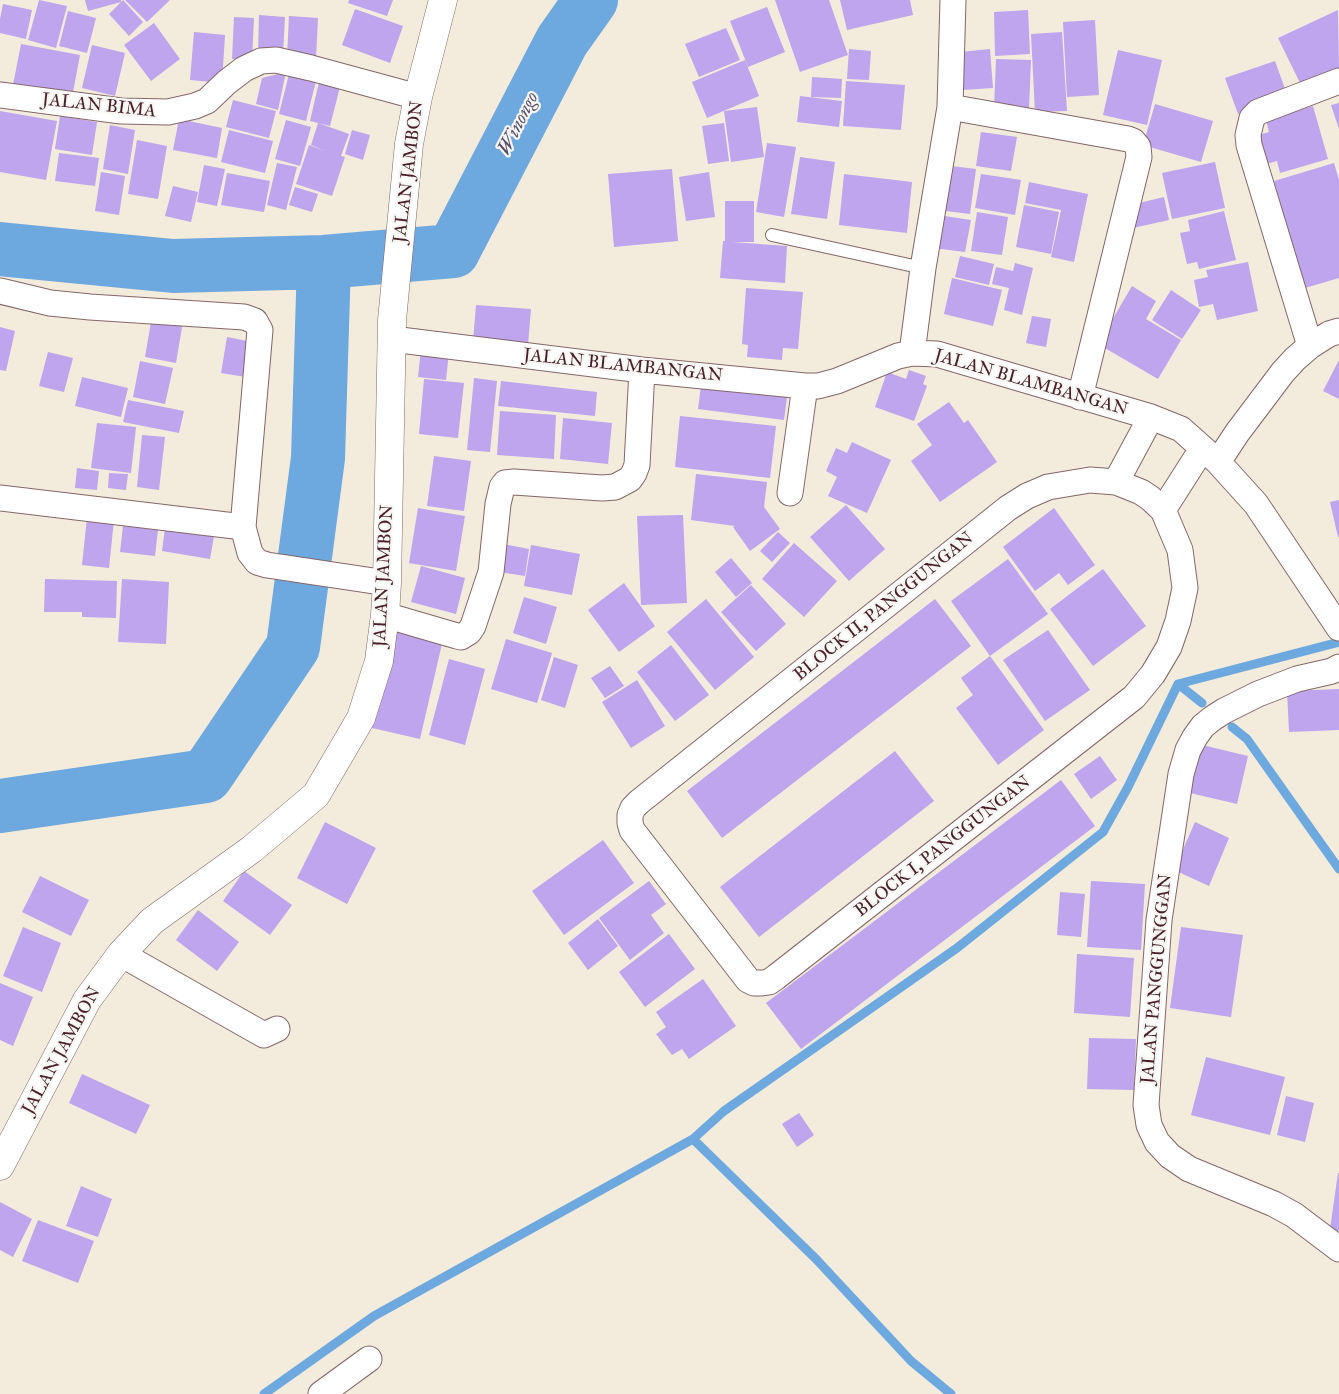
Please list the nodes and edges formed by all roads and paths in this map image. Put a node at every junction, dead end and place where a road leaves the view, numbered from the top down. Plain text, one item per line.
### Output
1 (443, 0) edge
2 (953, 0) edge
3 (1339, 81) edge
4 (0, 95) edge
5 (418, 97) junction
6 (950, 108) junction
7 (772, 236) dead end
8 (923, 268) junction
9 (0, 291) edge
10 (392, 329) junction
11 (1339, 330) edge
12 (1310, 346) junction
13 (912, 353) junction
14 (642, 370) junction
15 (806, 386) junction
16 (1080, 397) junction
17 (1151, 417) junction
18 (1210, 455) junction
19 (1116, 482) junction
20 (790, 493) dead end
21 (0, 498) edge
22 (1163, 510) junction
23 (243, 527) junction
24 (387, 583) junction
25 (385, 615) junction
26 (1339, 628) edge
27 (1339, 667) edge
28 (630, 815) joint
29 (121, 954) junction
30 (277, 1029) dead end
31 (0, 1166) edge
32 (1339, 1248) edge
33 (369, 1359) dead end
34 (322, 1394) edge

1 - 5 main road, JALAN JAMBON
2 - 6 street
3 - 12 street
4 - 5 street, JALAN BIMA
5 - 10 main road, JALAN JAMBON
6 - 8 street
6 - 16 street
7 - 8 lane
8 - 13 street
9 - 23 street
10 - 14 street, JALAN BLAMBANGAN
10 - 24 main road, JALAN JAMBON
11 - 12 street
12 - 18 street
13 - 15 street, JALAN BLAMBANGAN
13 - 16 street, JALAN BLAMBANGAN
14 - 15 street, JALAN BLAMBANGAN
14 - 25 street
15 - 20 street
16 - 17 street, JALAN BLAMBANGAN
17 - 18 street, JALAN BLAMBANGAN
17 - 19 street
18 - 22 street
18 - 26 street, JALAN BLAMBANGAN
19 - 22 street, BLOCK II, PANGGUNGAN
19 - 28 street, BLOCK II, PANGGUNGAN
21 - 23 street
22 - 28 street, BLOCK I, PANGGUNGAN
23 - 24 street
24 - 25 main road, JALAN JAMBON
25 - 29 main road, JALAN JAMBON
27 - 32 street, JALAN PANGGUNGGAN
29 - 30 street
29 - 31 main road, JALAN JAMBON
33 - 34 street

